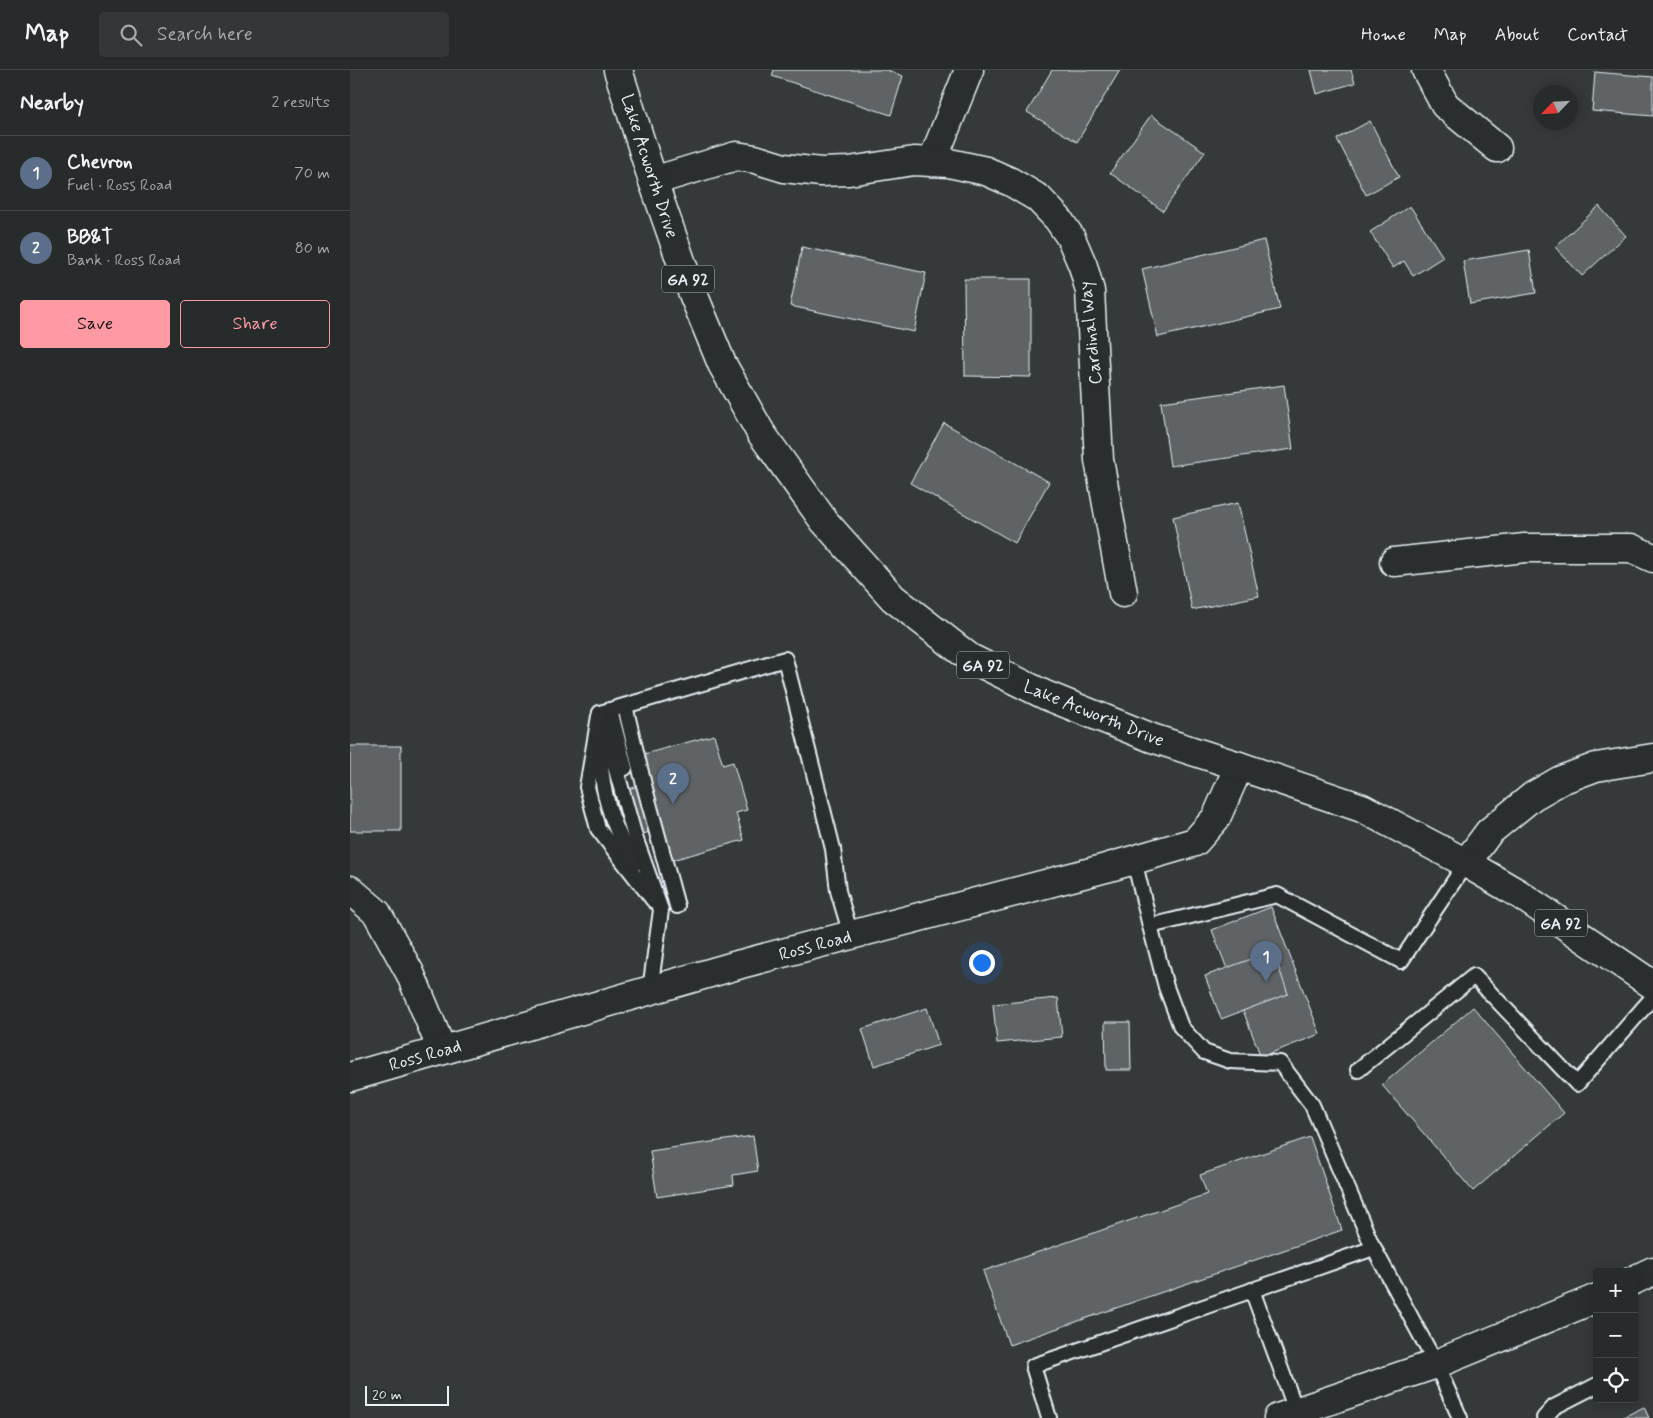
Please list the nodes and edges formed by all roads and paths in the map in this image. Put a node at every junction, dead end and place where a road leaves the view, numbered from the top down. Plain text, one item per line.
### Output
1 (618, 70) edge
2 (969, 70) edge
3 (1426, 70) edge
4 (1497, 148) dead end
5 (932, 162) junction
6 (653, 181) junction
7 (1653, 558) edge
8 (1394, 562) dead end
9 (1123, 593) dead end
10 (625, 706) junction
11 (605, 712) junction
12 (1653, 758) edge
13 (1239, 766) junction
14 (1134, 860) junction
15 (1466, 863) junction
16 (350, 890) edge
17 (669, 908) junction
18 (1150, 926) junction
19 (851, 935) junction
20 (1653, 986) edge
21 (650, 990) junction
22 (1653, 997) edge
23 (442, 1050) junction
24 (1358, 1070) dead end
25 (350, 1077) edge
26 (1374, 1248) junction
27 (1653, 1270) edge
28 (1638, 1278) edge
29 (1252, 1290) junction
30 (1593, 1304) edge
31 (1436, 1364) junction
32 (1593, 1387) edge
33 (1291, 1416) edge
34 (1049, 1418) edge
35 (1460, 1418) edge
36 (1544, 1418) edge

1 - 6 street, Lake Acworth Drive / GA 92
2 - 5 street
3 - 4 street
5 - 6 street, Cardinal Way
5 - 9 street, Cardinal Way
6 - 13 street, Lake Acworth Drive / GA 92
7 - 8 street
10 - 11 lane
10 - 17 lane
10 - 19 lane
11 - 17 lane
11 - 17 lane
12 - 15 street
13 - 14 street, Ross Road
13 - 15 street, Lake Acworth Drive / GA 92
14 - 18 lane
14 - 19 street, Ross Road
15 - 18 lane
15 - 20 street, Lake Acworth Drive / GA 92
16 - 23 street
17 - 21 lane
18 - 26 lane
19 - 21 street, Ross Road
21 - 23 street, Ross Road
22 - 24 lane
23 - 25 street, Ross Road
26 - 29 lane
26 - 31 lane
27 - 28 street
29 - 33 lane
29 - 34 lane
30 - 31 street
31 - 33 street
31 - 35 lane
32 - 36 lane

